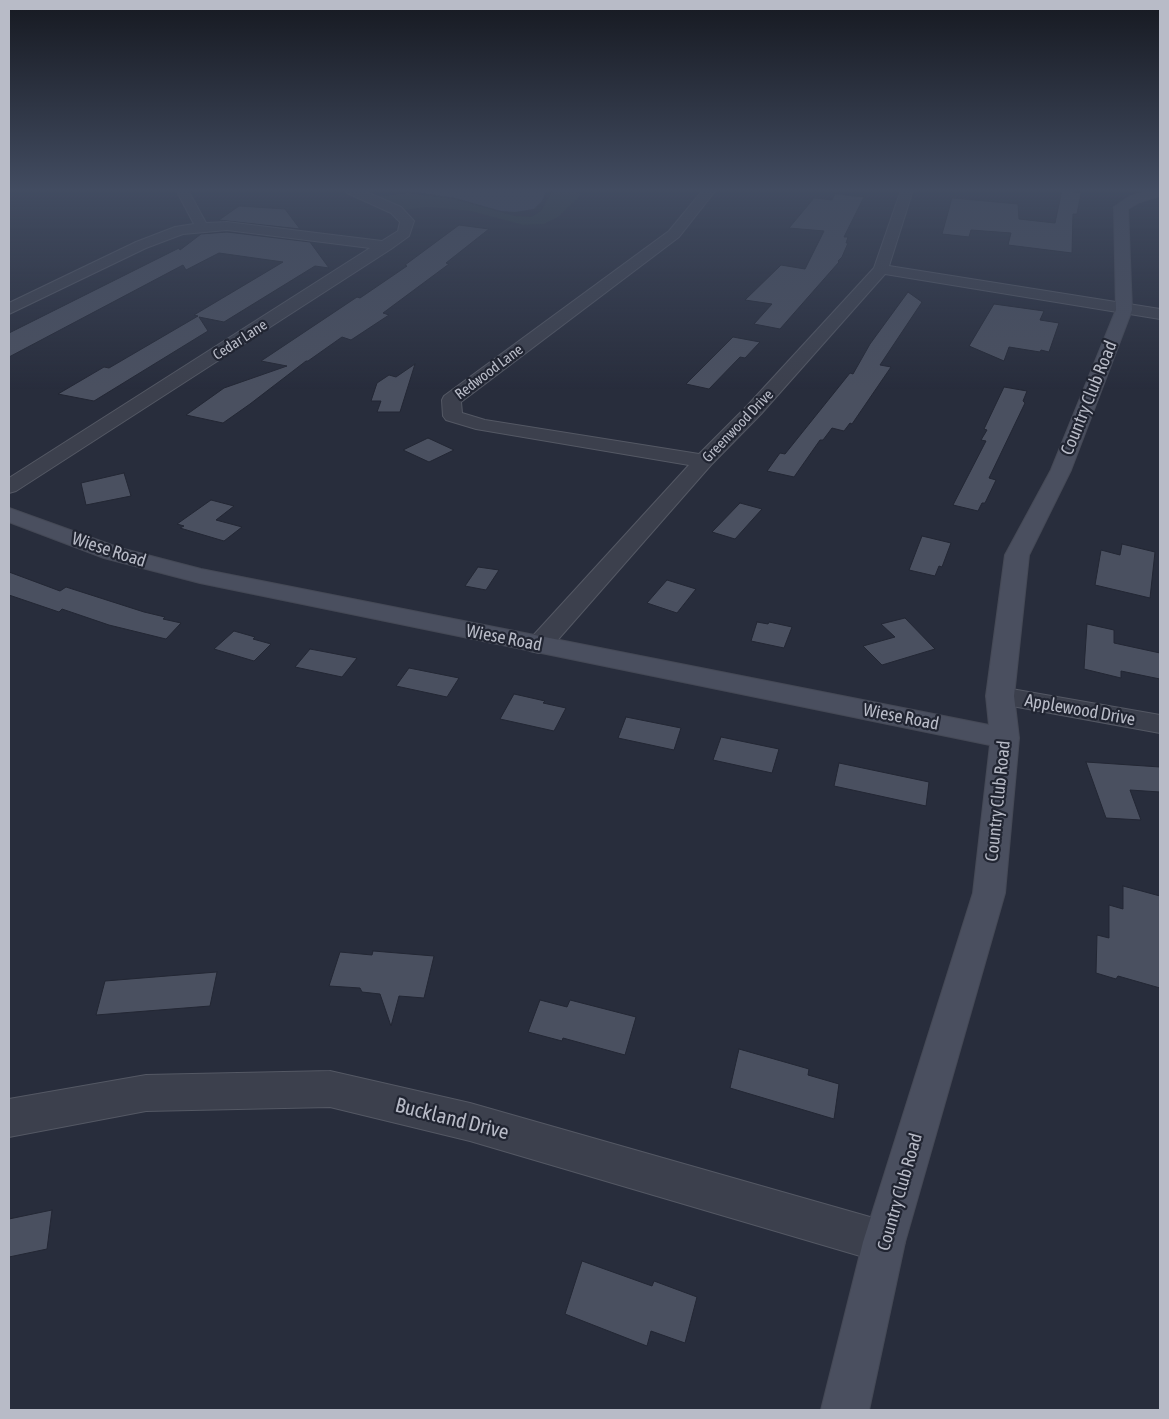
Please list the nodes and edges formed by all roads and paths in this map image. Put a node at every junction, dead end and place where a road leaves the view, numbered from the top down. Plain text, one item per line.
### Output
1 (116, 256) edge
2 (370, 256) edge
3 (644, 256) edge
4 (885, 256) edge
5 (1122, 256) edge
6 (881, 269) junction
7 (9, 309) edge
8 (1124, 310) junction
9 (1160, 314) edge
10 (704, 461) junction
11 (9, 487) edge
12 (9, 515) edge
13 (539, 644) junction
14 (1000, 696) junction
15 (1160, 724) edge
16 (1006, 738) junction
17 (9, 1118) edge
18 (884, 1242) junction
19 (845, 1410) edge

1 - 7 street
2 - 11 street, Cedar Lane
3 - 10 street, Redwood Lane
4 - 6 street, Greenwood Drive
5 - 8 street, Country Club Road
6 - 8 street
6 - 10 street, Greenwood Drive
8 - 9 street
8 - 14 street, Country Club Road
10 - 13 street, Greenwood Drive
12 - 13 street, Wiese Road
13 - 16 street, Wiese Road
14 - 15 street, Applewood Drive
14 - 16 street, Country Club Road
16 - 18 street, Country Club Road
17 - 18 street, Buckland Drive
18 - 19 street, Country Club Road

